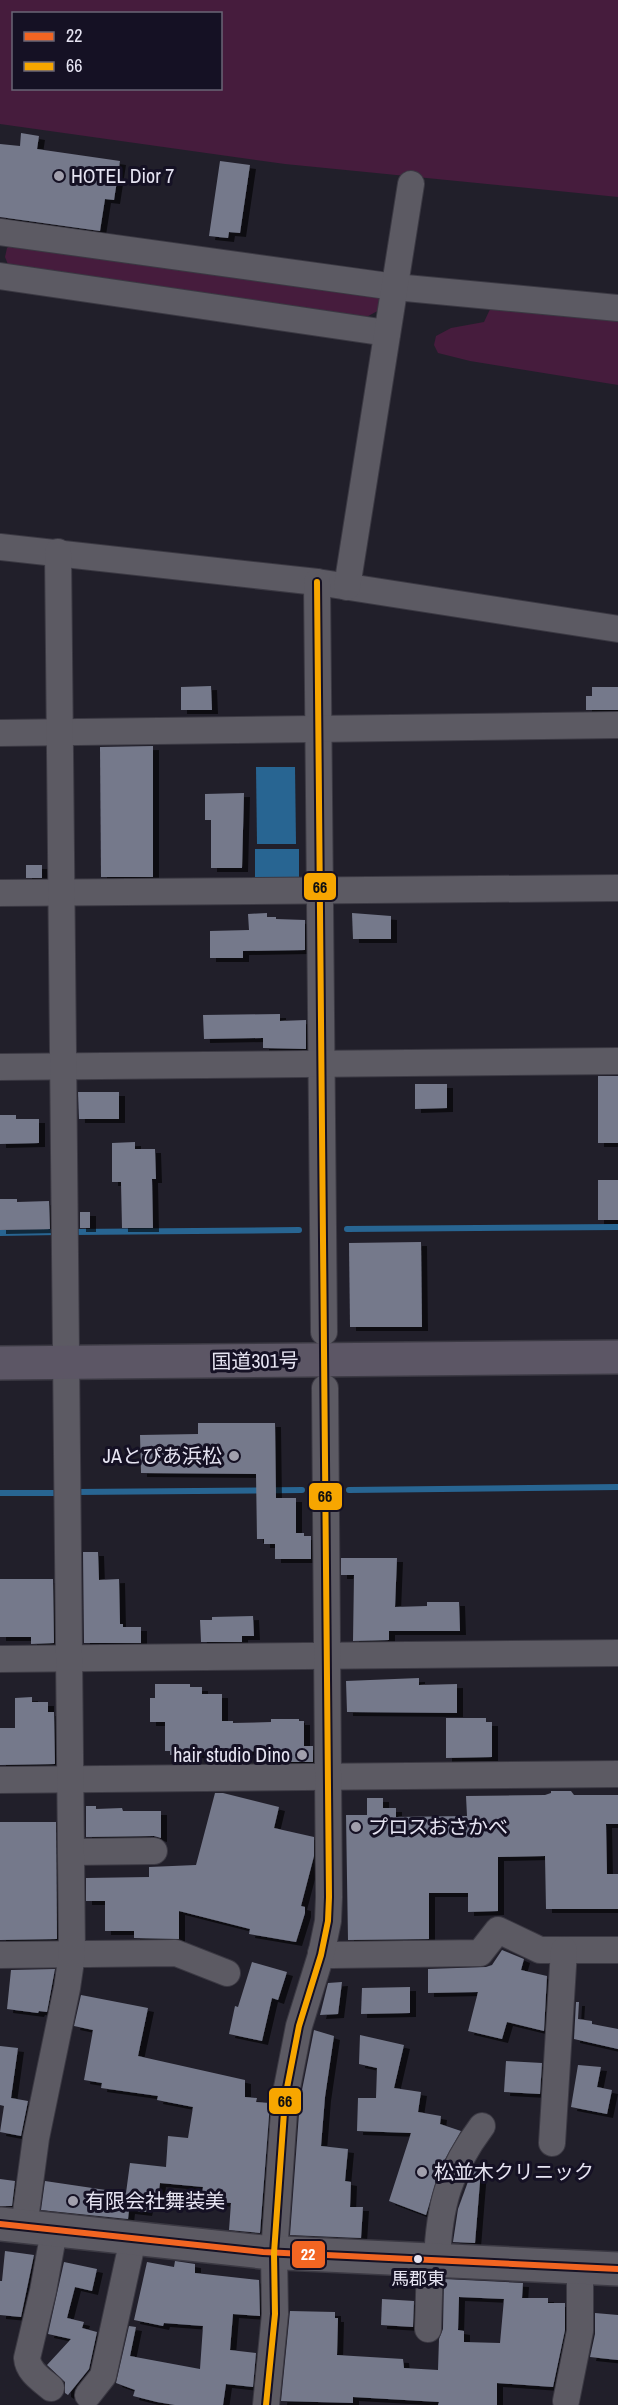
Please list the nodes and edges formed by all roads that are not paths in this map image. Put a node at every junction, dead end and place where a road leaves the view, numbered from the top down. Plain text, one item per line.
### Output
1 (411, 184) dead end
2 (0, 232) edge
3 (0, 276) edge
4 (395, 287) junction
5 (618, 308) edge
6 (387, 333) junction
7 (0, 547) edge
8 (58, 552) junction
9 (317, 582) junction
10 (347, 587) junction
11 (618, 629) edge
12 (618, 725) edge
13 (318, 730) junction
14 (60, 732) junction
15 (0, 733) edge
16 (618, 888) edge
17 (320, 890) junction
18 (0, 893) edge
19 (62, 893) junction
20 (618, 1061) edge
21 (322, 1064) junction
22 (0, 1067) edge
23 (63, 1067) junction
24 (618, 1357) edge
25 (324, 1360) junction
26 (0, 1363) edge
27 (66, 1363) junction
28 (618, 1653) edge
29 (327, 1656) junction
30 (69, 1658) junction
31 (0, 1659) edge
32 (618, 1774) edge
33 (328, 1777) junction
34 (70, 1779) junction
35 (0, 1780) edge
36 (154, 1851) dead end
37 (71, 1852) junction
38 (564, 1950) junction
39 (618, 1950) edge
40 (321, 1953) junction
41 (72, 1954) junction
42 (0, 1955) edge
43 (226, 1974) dead end
44 (482, 2126) dead end
45 (552, 2143) dead end
46 (26, 2227) edge
47 (133, 2240) junction
48 (274, 2253) junction
49 (433, 2261) junction
50 (580, 2268) junction
51 (618, 2269) edge
52 (428, 2329) dead end
53 (51, 2388) dead end
54 (88, 2396) dead end
55 (566, 2401) dead end
56 (266, 2405) edge

1 - 4 street
2 - 4 street
3 - 6 street
4 - 5 street
4 - 6 street
6 - 10 street
7 - 8 street
8 - 9 street
8 - 14 street
9 - 10 street
9 - 13 street
10 - 11 street
12 - 13 street
13 - 14 street
13 - 17 street
14 - 15 street
14 - 19 street
16 - 17 street
17 - 19 street
17 - 21 street
18 - 19 street
19 - 23 street
20 - 21 street
21 - 23 street
21 - 25 street
22 - 23 street
23 - 27 street
24 - 25 highway, 国道301号
25 - 27 highway, 国道301号
25 - 29 street
26 - 27 highway, 国道301号
27 - 30 street
28 - 29 street
29 - 30 street
29 - 33 street
30 - 31 street
30 - 34 street
32 - 33 street
33 - 34 street
33 - 40 street
34 - 35 street
34 - 37 street
36 - 37 street
37 - 41 street
38 - 39 street
38 - 40 street
38 - 45 street
40 - 48 street
41 - 42 street
41 - 43 street
41 - 46 street
44 - 49 street
46 - 47 main road
46 - 53 street
47 - 48 main road
47 - 54 street
48 - 49 main road
48 - 56 street
49 - 50 main road
49 - 52 street
50 - 51 main road
50 - 55 street

